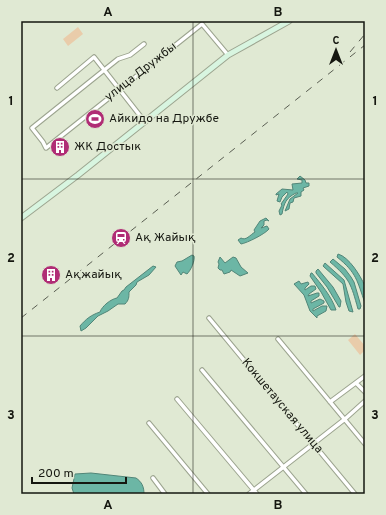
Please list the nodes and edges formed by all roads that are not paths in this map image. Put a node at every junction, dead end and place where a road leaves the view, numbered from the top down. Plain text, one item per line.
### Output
1 (289, 21) edge
2 (144, 44) dead end
3 (228, 55) junction
4 (104, 70) junction
5 (57, 88) dead end
6 (119, 89) junction
7 (145, 122) junction
8 (21, 218) edge
9 (209, 318) dead end
10 (278, 339) dead end
11 (202, 370) dead end
12 (365, 376) edge
13 (356, 383) junction
14 (365, 392) edge
15 (177, 399) dead end
16 (365, 401) edge
17 (330, 402) junction
18 (344, 419) junction
19 (149, 423) dead end
20 (313, 444) junction
21 (365, 444) edge
22 (284, 468) junction
23 (153, 478) dead end
24 (254, 490) junction
25 (165, 494) edge
26 (208, 494) edge
27 (249, 494) edge
28 (257, 494) edge
29 (306, 494) edge
30 (355, 494) edge

1 - 3 main road
2 - 4 street, улица Дружбы
3 - 6 street, улица Дружбы
3 - 7 main road
4 - 5 street
4 - 6 street
4 - 6 street, улица Дружбы
6 - 7 street
7 - 8 main road
9 - 20 street, Кокшетауская улица
10 - 17 street
11 - 22 street
12 - 13 street
13 - 14 street
13 - 17 street
15 - 24 street
16 - 18 street
17 - 18 street
18 - 20 street
18 - 21 street
19 - 26 street
20 - 22 street
20 - 30 street, Кокшетауская улица
22 - 24 street
22 - 29 street
23 - 25 street
24 - 27 street
24 - 28 street

